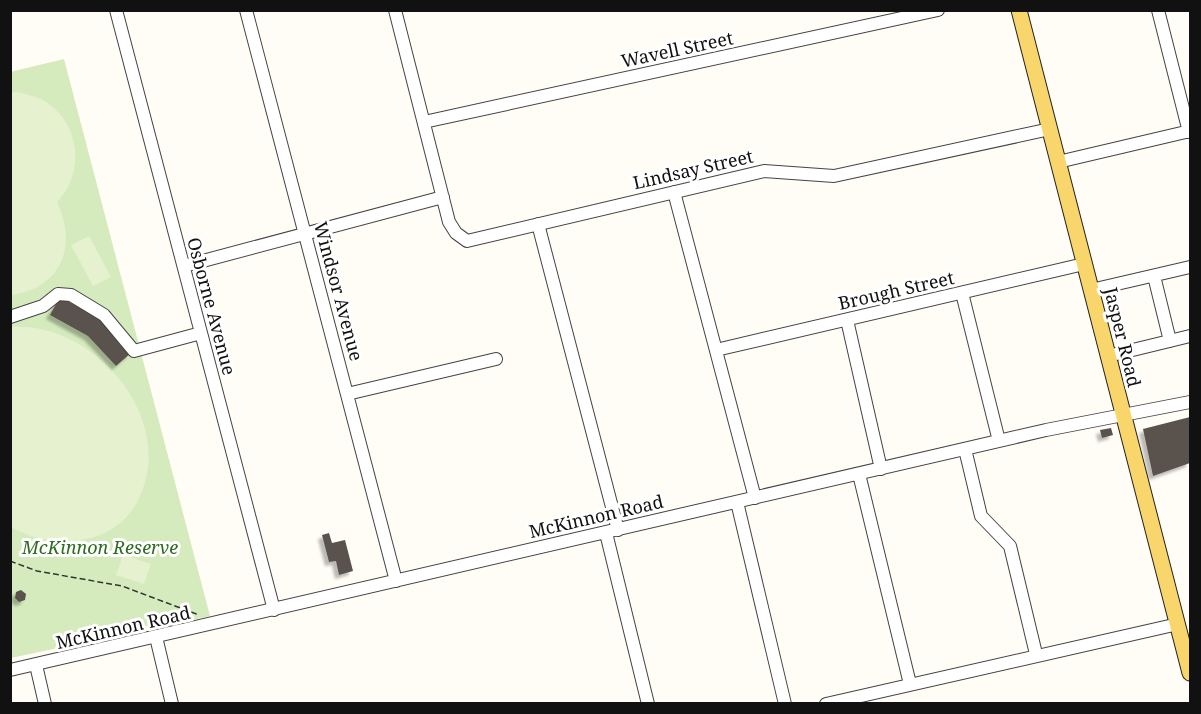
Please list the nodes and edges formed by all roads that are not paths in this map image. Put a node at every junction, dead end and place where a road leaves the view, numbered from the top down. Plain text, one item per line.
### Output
1 (116, 10) edge
2 (246, 10) edge
3 (394, 10) edge
4 (938, 10) edge
5 (1019, 10) edge
6 (1158, 10) edge
7 (424, 122) junction
8 (1050, 129) junction
9 (1190, 132) edge
10 (1058, 162) junction
11 (674, 192) junction
12 (442, 197) junction
13 (537, 224) junction
14 (305, 233) junction
15 (1084, 264) junction
16 (184, 266) junction
17 (1191, 267) edge
18 (1154, 276) junction
19 (1091, 290) junction
20 (962, 293) junction
21 (10, 316) edge
22 (847, 320) junction
23 (201, 333) junction
24 (1191, 336) edge
25 (1170, 341) junction
26 (716, 350) junction
27 (1108, 356) junction
28 (496, 359) dead end
29 (347, 394) junction
30 (1191, 402) edge
31 (1123, 416) junction
32 (999, 441) junction
33 (965, 449) junction
34 (881, 468) junction
35 (859, 474) junction
36 (755, 498) junction
37 (737, 502) junction
38 (612, 531) junction
39 (396, 582) junction
40 (274, 610) junction
41 (1183, 632) edge
42 (156, 637) junction
43 (1036, 654) junction
44 (36, 665) junction
45 (10, 670) edge
46 (1191, 673) edge
47 (910, 684) junction
48 (45, 704) edge
49 (172, 704) edge
50 (648, 704) edge
51 (785, 704) edge
52 (826, 704) edge

1 - 16 street, Osborne Avenue
2 - 14 street, Windsor Avenue
3 - 7 street
4 - 7 street, Wavell Street
5 - 8 main road, Jasper Road
6 - 9 street
7 - 12 street
8 - 10 main road, Jasper Road
8 - 11 street, Lindsay Street
9 - 10 street
10 - 15 main road, Jasper Road
11 - 13 street, Lindsay Street
11 - 26 street
12 - 13 street, Lindsay Street
12 - 14 street
13 - 38 street
14 - 16 street
14 - 29 street, Windsor Avenue
15 - 19 main road, Jasper Road
15 - 20 street, Brough Street
16 - 23 street, Osborne Avenue
17 - 18 street
18 - 19 street
18 - 25 street
19 - 27 main road, Jasper Road
20 - 22 street, Brough Street
20 - 32 street
21 - 23 street
22 - 26 street, Brough Street
22 - 34 street
23 - 40 street, Osborne Avenue
24 - 25 street
25 - 27 street
26 - 36 street
27 - 31 main road, Jasper Road
28 - 29 street
29 - 39 street, Windsor Avenue
30 - 31 street, McKinnon Road
31 - 32 street, McKinnon Road
31 - 41 main road, Jasper Road
32 - 33 street, McKinnon Road
33 - 34 street, McKinnon Road
33 - 43 street
34 - 35 street, McKinnon Road
35 - 36 street, McKinnon Road
35 - 47 street
36 - 37 street, McKinnon Road
37 - 38 street, McKinnon Road
37 - 51 street
38 - 39 street, McKinnon Road
38 - 50 street
39 - 40 street, McKinnon Road
40 - 42 street, McKinnon Road
41 - 43 street
41 - 46 main road, Jasper Road
42 - 44 street, McKinnon Road
42 - 49 street
43 - 47 street
44 - 45 street, McKinnon Road
44 - 48 street
47 - 52 street

